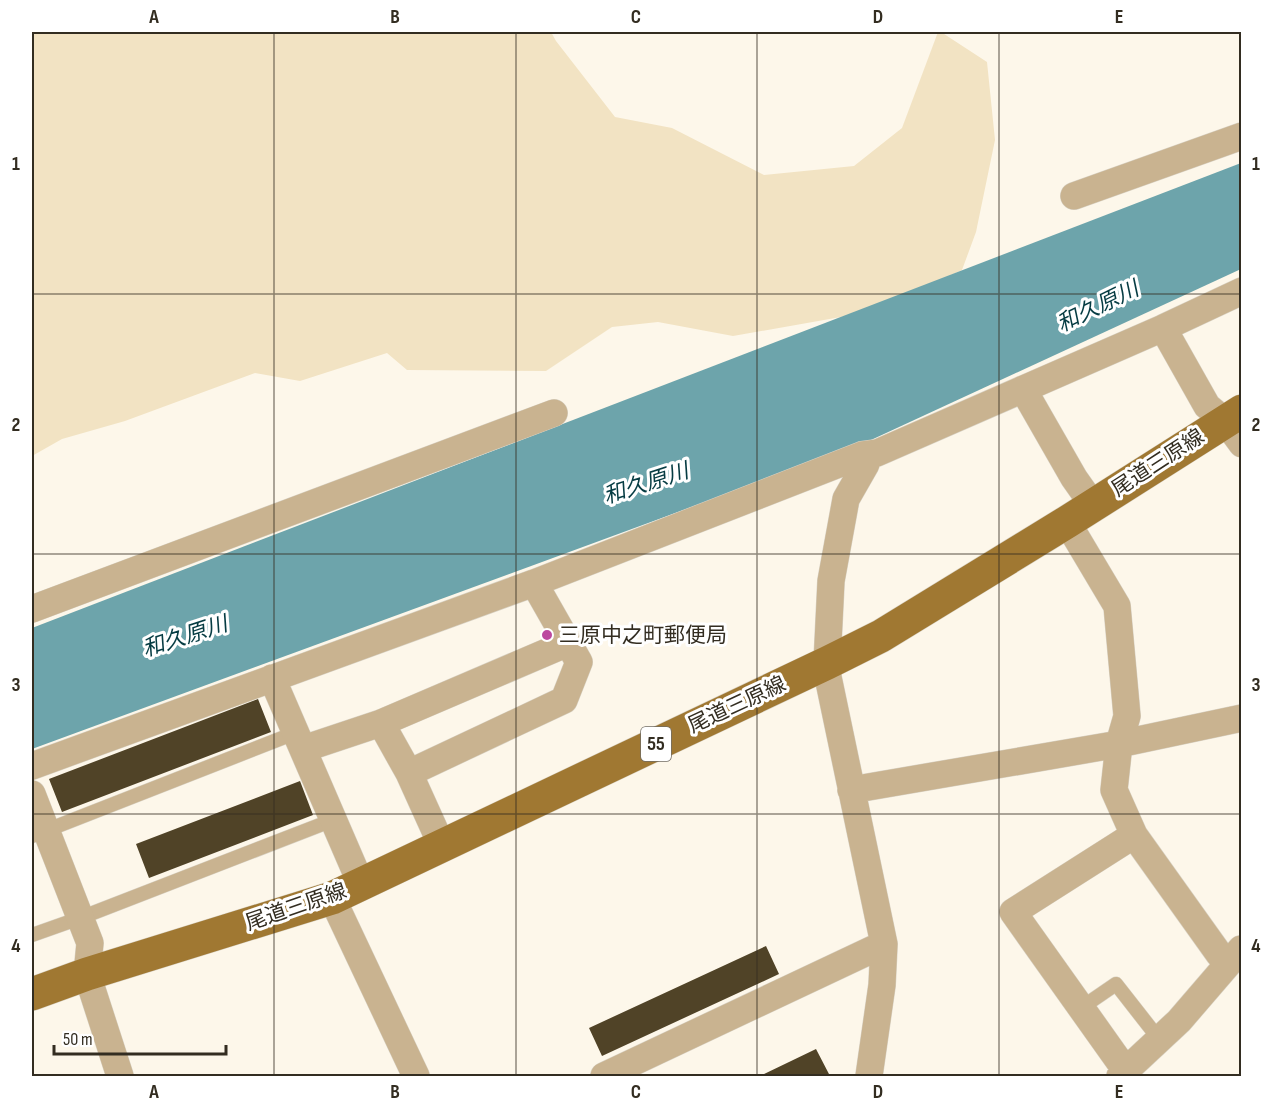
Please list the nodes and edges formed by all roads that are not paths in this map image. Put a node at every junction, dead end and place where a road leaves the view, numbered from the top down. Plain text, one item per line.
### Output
1 (1242, 136) edge
2 (1074, 196) dead end
3 (1242, 291) edge
4 (1163, 328) junction
5 (1023, 389) junction
6 (554, 413) dead end
7 (1236, 425) edge
8 (862, 455) junction
9 (1080, 513) junction
10 (534, 583) junction
11 (32, 609) edge
12 (568, 643) junction
13 (827, 663) junction
14 (272, 678) junction
15 (1241, 720) edge
16 (381, 723) junction
17 (299, 741) junction
18 (1119, 744) junction
19 (32, 766) edge
20 (409, 773) junction
21 (851, 790) junction
22 (32, 794) edge
23 (333, 820) junction
24 (39, 834) edge
25 (1134, 835) junction
26 (442, 846) junction
27 (361, 885) junction
28 (332, 898) junction
29 (80, 918) junction
30 (32, 935) edge
31 (884, 944) junction
32 (1236, 955) edge
33 (87, 974) junction
34 (32, 994) edge
35 (1081, 1008) junction
36 (1159, 1039) junction
37 (1132, 1072) edge
38 (120, 1077) edge
39 (416, 1077) edge
40 (604, 1077) edge
41 (869, 1077) edge

1 - 2 street
3 - 4 street
4 - 5 street
4 - 7 street
5 - 8 street
5 - 9 street
6 - 11 street
7 - 9 main road, 尾道三原線 / 55
8 - 10 street
8 - 13 street
9 - 13 main road, 尾道三原線 / 55
9 - 18 street
10 - 12 street
10 - 14 street
12 - 16 street
12 - 20 street
13 - 21 street
13 - 26 main road, 尾道三原線 / 55
14 - 17 street
14 - 19 street
15 - 18 street
16 - 17 street
16 - 20 street
17 - 23 street
17 - 24 lane
18 - 21 street
18 - 25 street
20 - 26 street
21 - 31 street
22 - 24 street
23 - 27 street
23 - 29 lane
24 - 29 street
25 - 32 street
25 - 35 street
26 - 27 main road, 尾道三原線 / 55
27 - 28 main road, 尾道三原線 / 55
28 - 33 main road, 尾道三原線 / 55
28 - 39 street
29 - 30 lane
29 - 33 street
31 - 40 street
31 - 41 street
32 - 36 street
33 - 34 main road, 尾道三原線 / 55
33 - 38 street
35 - 36 lane
35 - 37 street
36 - 37 street

